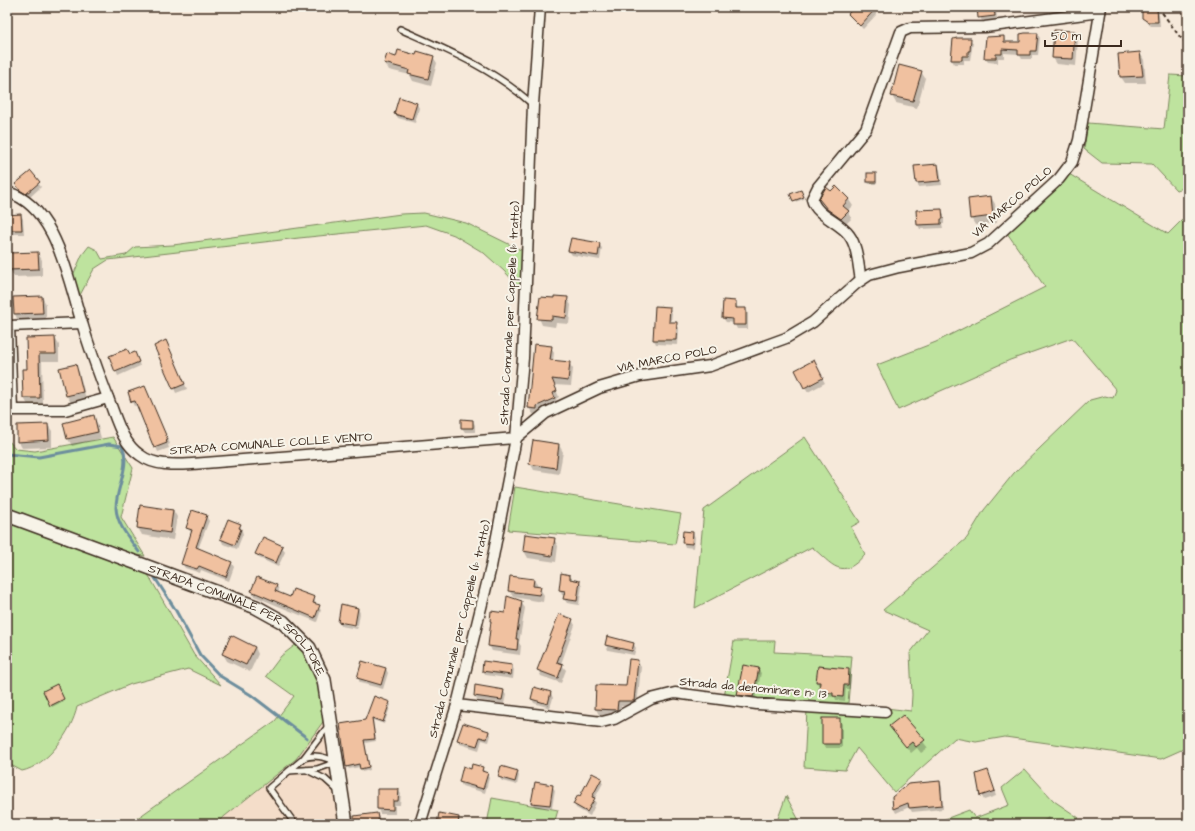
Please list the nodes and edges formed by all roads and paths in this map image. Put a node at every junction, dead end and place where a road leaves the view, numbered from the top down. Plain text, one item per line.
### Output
1 (540, 7) edge
2 (1158, 7) edge
3 (1101, 10) edge
4 (400, 29) dead end
5 (1188, 44) edge
6 (533, 105) junction
7 (7, 192) edge
8 (861, 280) junction
9 (82, 323) junction
10 (108, 398) junction
11 (516, 438) junction
12 (7, 515) edge
13 (457, 705) junction
14 (885, 712) dead end
15 (330, 722) junction
16 (303, 759) junction
17 (337, 762) junction
18 (306, 770) junction
19 (289, 771) junction
20 (342, 794) junction
21 (295, 824) edge
22 (346, 824) edge
23 (420, 824) edge

1 - 6 street, Strada Comunale per Cappelle (1º tratto)
2 - 5 path
3 - 8 street, VIA MARCO POLO
3 - 8 street
4 - 6 lane
6 - 11 street, Strada Comunale per Cappelle (1º tratto)
7 - 9 street, STRADA COMUNALE COLLE VENTO
8 - 11 street, VIA MARCO POLO
9 - 10 street, STRADA COMUNALE COLLE VENTO
9 - 10 street
10 - 11 street, STRADA COMUNALE COLLE VENTO
11 - 13 street, Strada Comunale per Cappelle (1º tratto)
12 - 15 street, STRADA COMUNALE PER SPOLTORE
13 - 14 street, Strada da denominare nº 13
13 - 23 street, Strada Comunale per Cappelle (1º tratto)
15 - 16 lane
15 - 17 street, STRADA COMUNALE PER SPOLTORE
16 - 17 lane
16 - 19 lane
17 - 18 lane
17 - 20 street, STRADA COMUNALE PER SPOLTORE
18 - 19 lane
18 - 20 lane
19 - 21 lane
20 - 22 street, STRADA COMUNALE PER SPOLTORE

